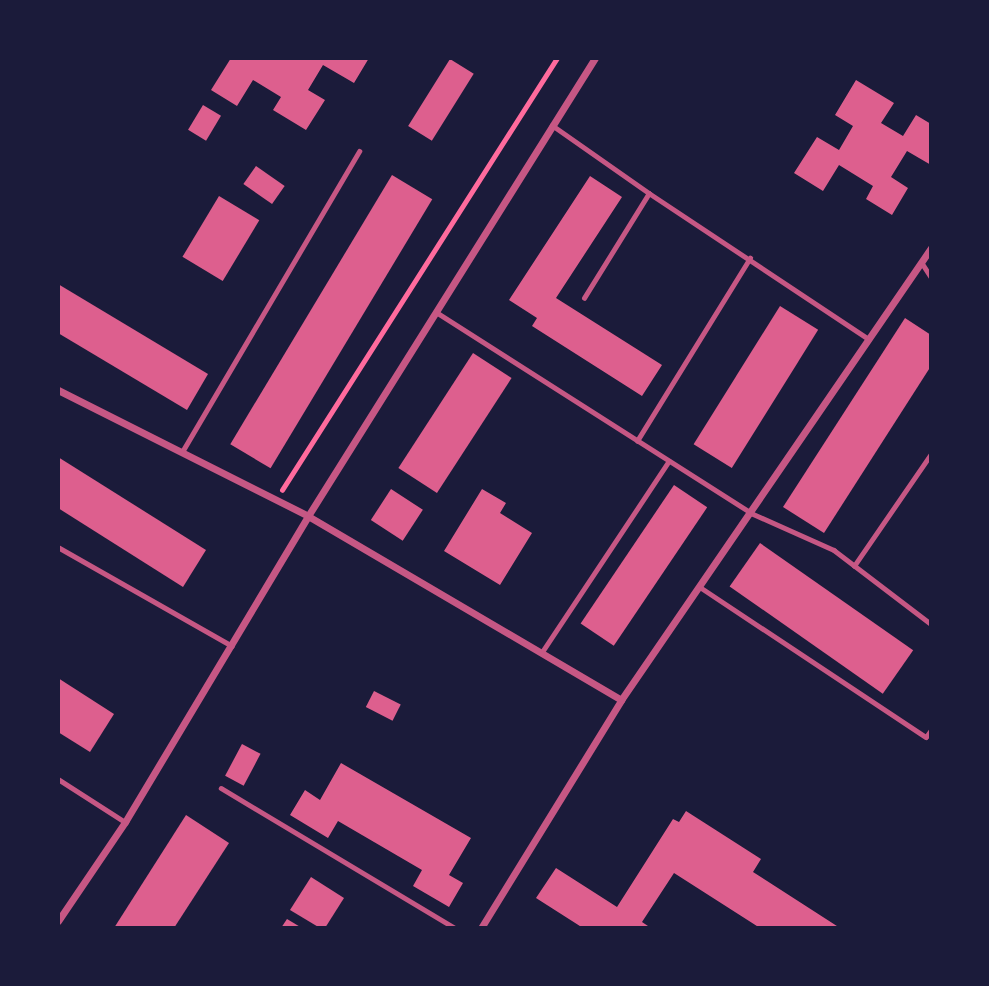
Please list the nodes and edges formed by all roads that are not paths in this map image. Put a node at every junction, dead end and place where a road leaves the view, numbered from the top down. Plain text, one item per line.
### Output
1 (595, 58) edge
2 (552, 125) junction
3 (359, 151) dead end
4 (649, 193) junction
5 (931, 248) edge
6 (750, 258) junction
7 (922, 263) junction
8 (931, 277) edge
9 (584, 298) dead end
10 (436, 312) junction
11 (870, 339) junction
12 (58, 390) edge
13 (637, 441) junction
14 (182, 453) junction
15 (931, 454) edge
16 (669, 461) junction
17 (751, 513) junction
18 (308, 516) junction
19 (58, 547) edge
20 (855, 566) junction
21 (700, 587) junction
22 (931, 624) edge
23 (232, 646) junction
24 (541, 653) junction
25 (621, 699) junction
26 (931, 730) edge
27 (58, 779) edge
28 (221, 788) dead end
29 (125, 822) junction
30 (58, 921) edge
31 (455, 928) edge
32 (481, 928) edge

1 - 2 street
2 - 4 lane
2 - 10 street
3 - 14 lane
4 - 6 lane
4 - 9 lane
5 - 7 street
6 - 11 lane
6 - 13 lane
7 - 8 lane
7 - 11 street
10 - 13 lane
10 - 18 street
11 - 17 street
12 - 14 street
13 - 16 lane
14 - 18 street
15 - 20 lane
16 - 17 lane
16 - 24 lane
17 - 20 lane
17 - 21 street
18 - 23 street
18 - 24 street
19 - 23 lane
20 - 22 lane
21 - 25 street
21 - 26 lane
23 - 29 street
24 - 25 street
25 - 32 street
27 - 29 lane
28 - 31 lane
29 - 30 street

